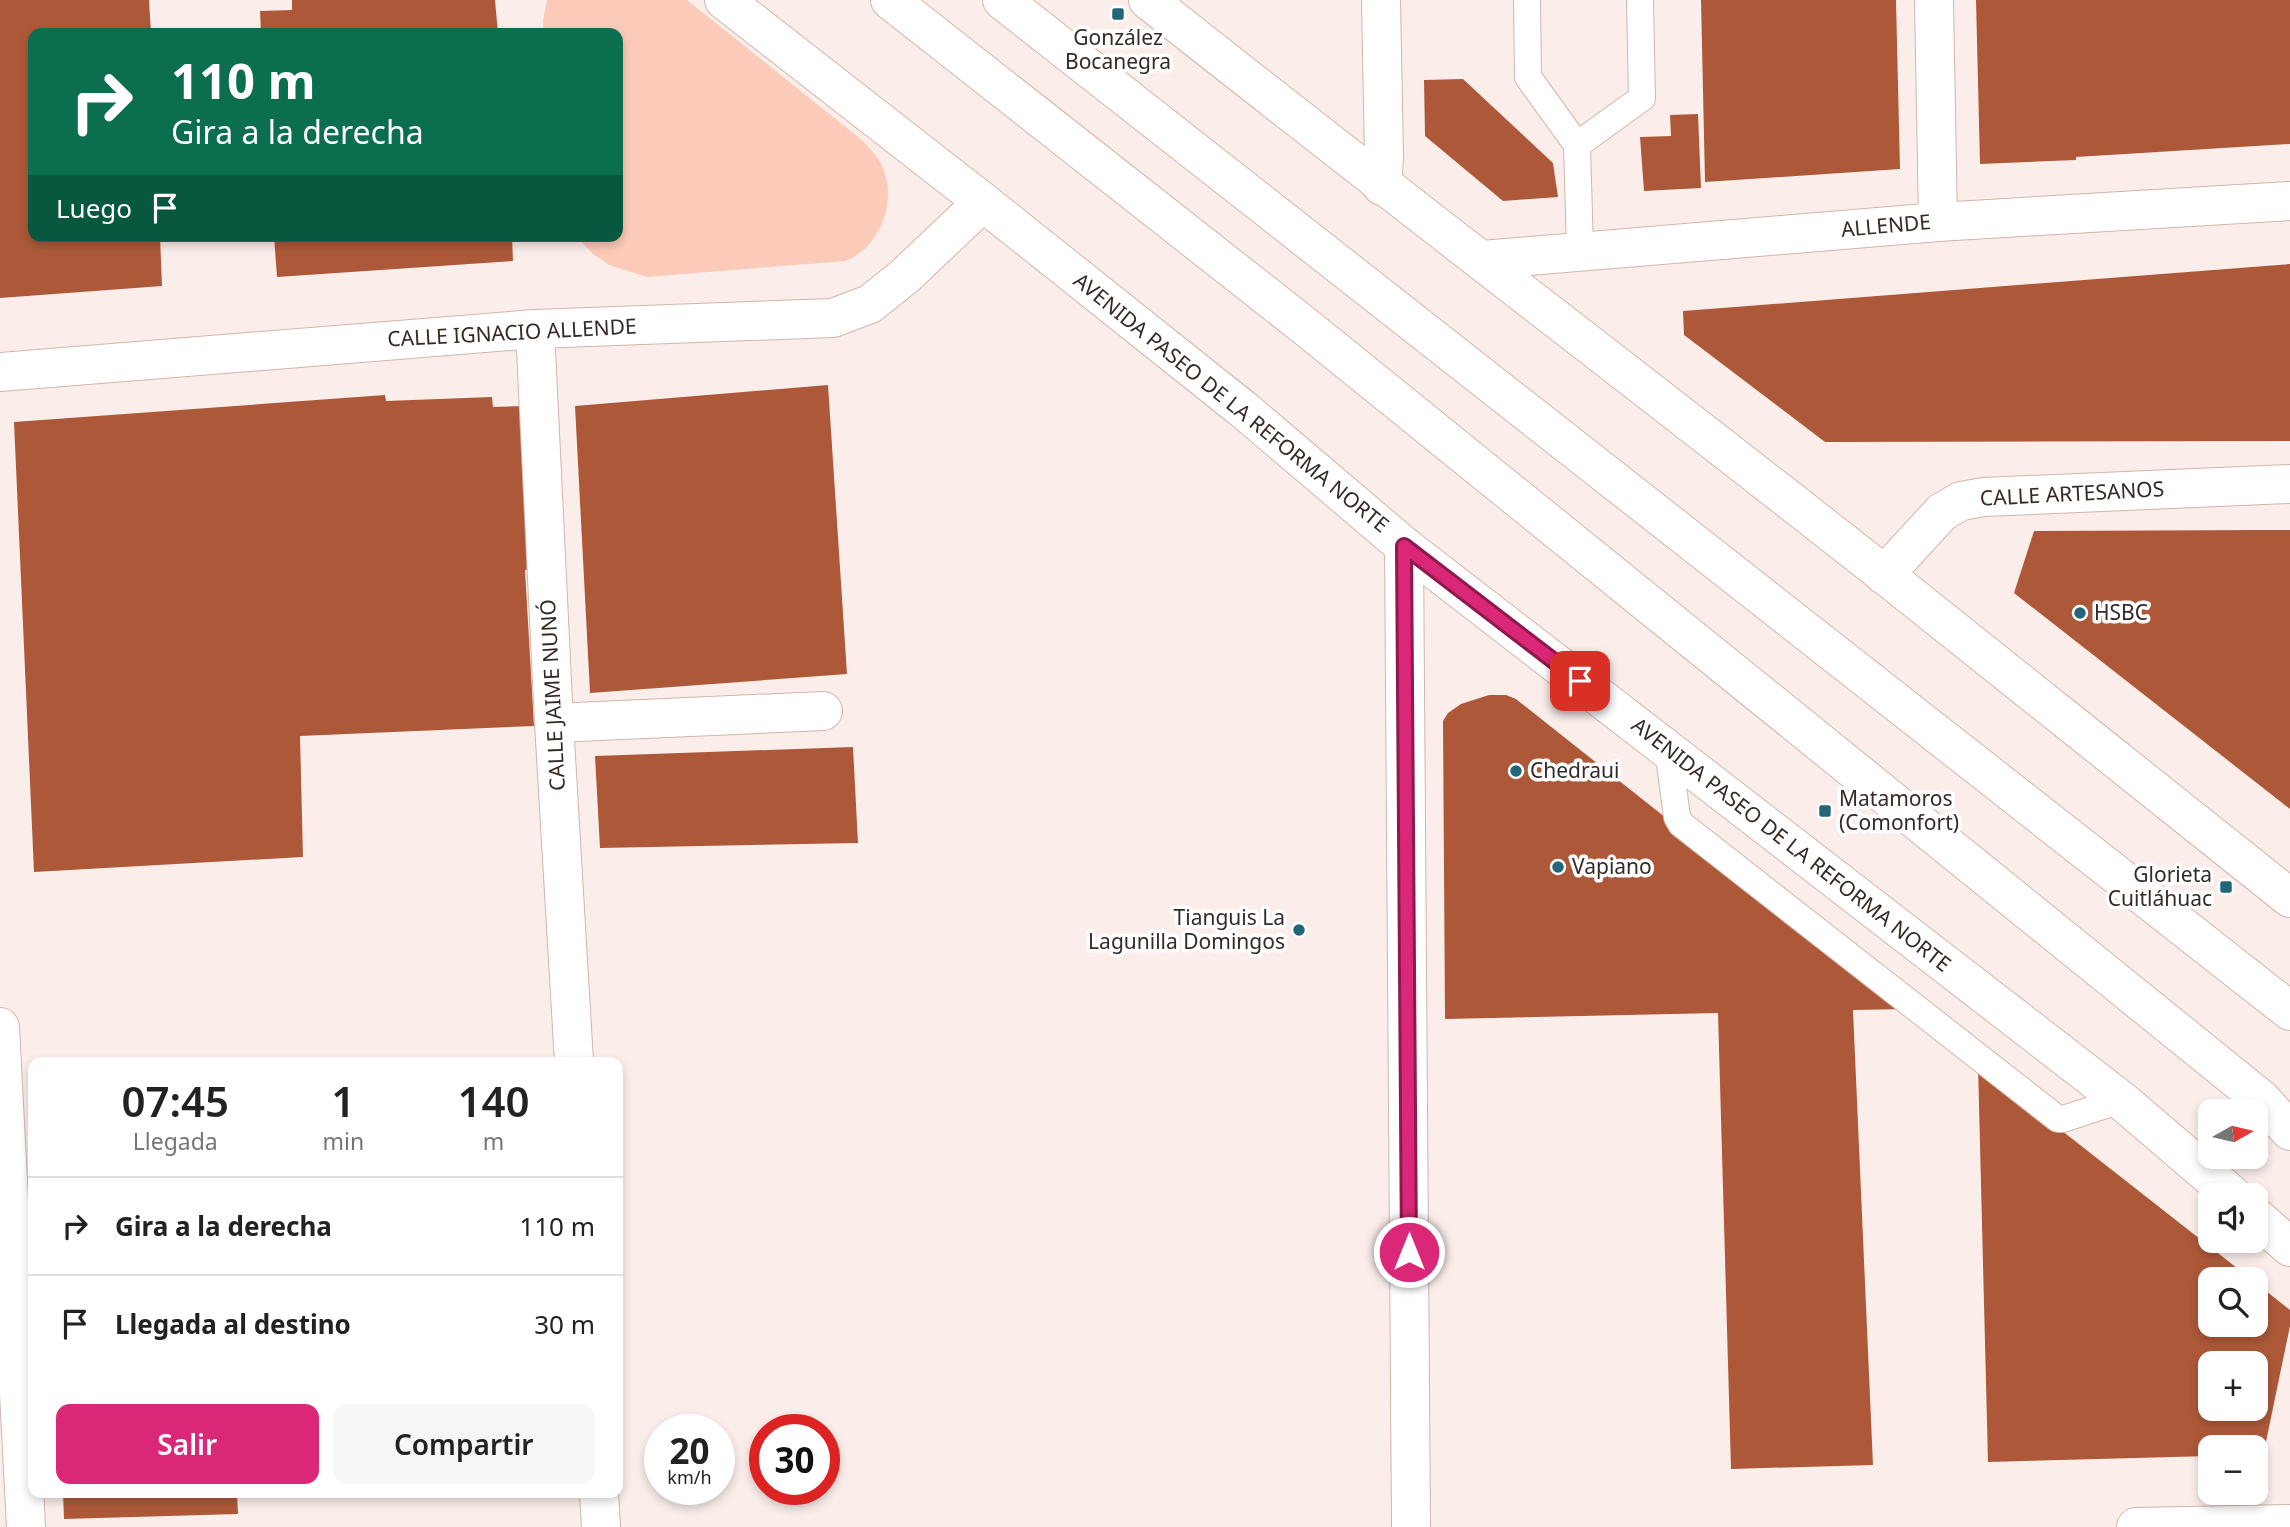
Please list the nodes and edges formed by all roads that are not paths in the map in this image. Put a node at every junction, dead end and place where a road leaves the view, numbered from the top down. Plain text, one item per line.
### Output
1 (724, 0) edge
2 (890, 0) edge
3 (1002, 0) edge
4 (1148, 0) edge
5 (1381, 0) edge
6 (1527, 0) edge
7 (1640, 0) edge
8 (1934, 0) edge
9 (1577, 145) junction
10 (1382, 186) junction
11 (2290, 201) edge
12 (983, 202) junction
13 (1938, 222) junction
14 (1580, 250) junction
15 (1482, 260) junction
16 (535, 328) junction
17 (0, 372) edge
18 (2290, 484) edge
19 (1404, 546) junction
20 (1884, 575) junction
21 (823, 711) dead end
22 (554, 723) junction
23 (1668, 749) junction
24 (2290, 898) edge
25 (2290, 1011) edge
26 (0, 1027) edge
27 (574, 1057) edge
28 (2121, 1100) junction
29 (2290, 1132) edge
30 (2218, 1183) edge
31 (2268, 1228) edge
32 (2290, 1247) edge
33 (599, 1498) edge
34 (2290, 1524) edge
35 (26, 1527) edge
36 (601, 1527) edge
37 (1411, 1527) edge
38 (2136, 1527) edge

1 - 12 street, AVENIDA PASEO DE LA REFORMA NORTE
2 - 29 street
3 - 25 street
4 - 10 street
5 - 10 street
6 - 9 lane
7 - 9 lane
8 - 13 street
9 - 14 lane
10 - 15 street
11 - 13 street, ALLENDE
12 - 16 street, CALLE IGNACIO ALLENDE
12 - 19 street, AVENIDA PASEO DE LA REFORMA NORTE
13 - 14 street, ALLENDE
14 - 15 street, ALLENDE
15 - 20 street
16 - 17 street, CALLE IGNACIO ALLENDE
16 - 22 street, CALLE JAIME NUNÓ
18 - 20 street, CALLE ARTESANOS
19 - 23 street, AVENIDA PASEO DE LA REFORMA NORTE
19 - 37 street
20 - 24 street
21 - 22 street
22 - 27 street, CALLE JAIME NUNÓ
23 - 28 street, AVENIDA PASEO DE LA REFORMA NORTE
23 - 28 lane
26 - 35 street
28 - 30 street, AVENIDA PASEO DE LA REFORMA NORTE
31 - 32 street
33 - 36 street
34 - 38 street

